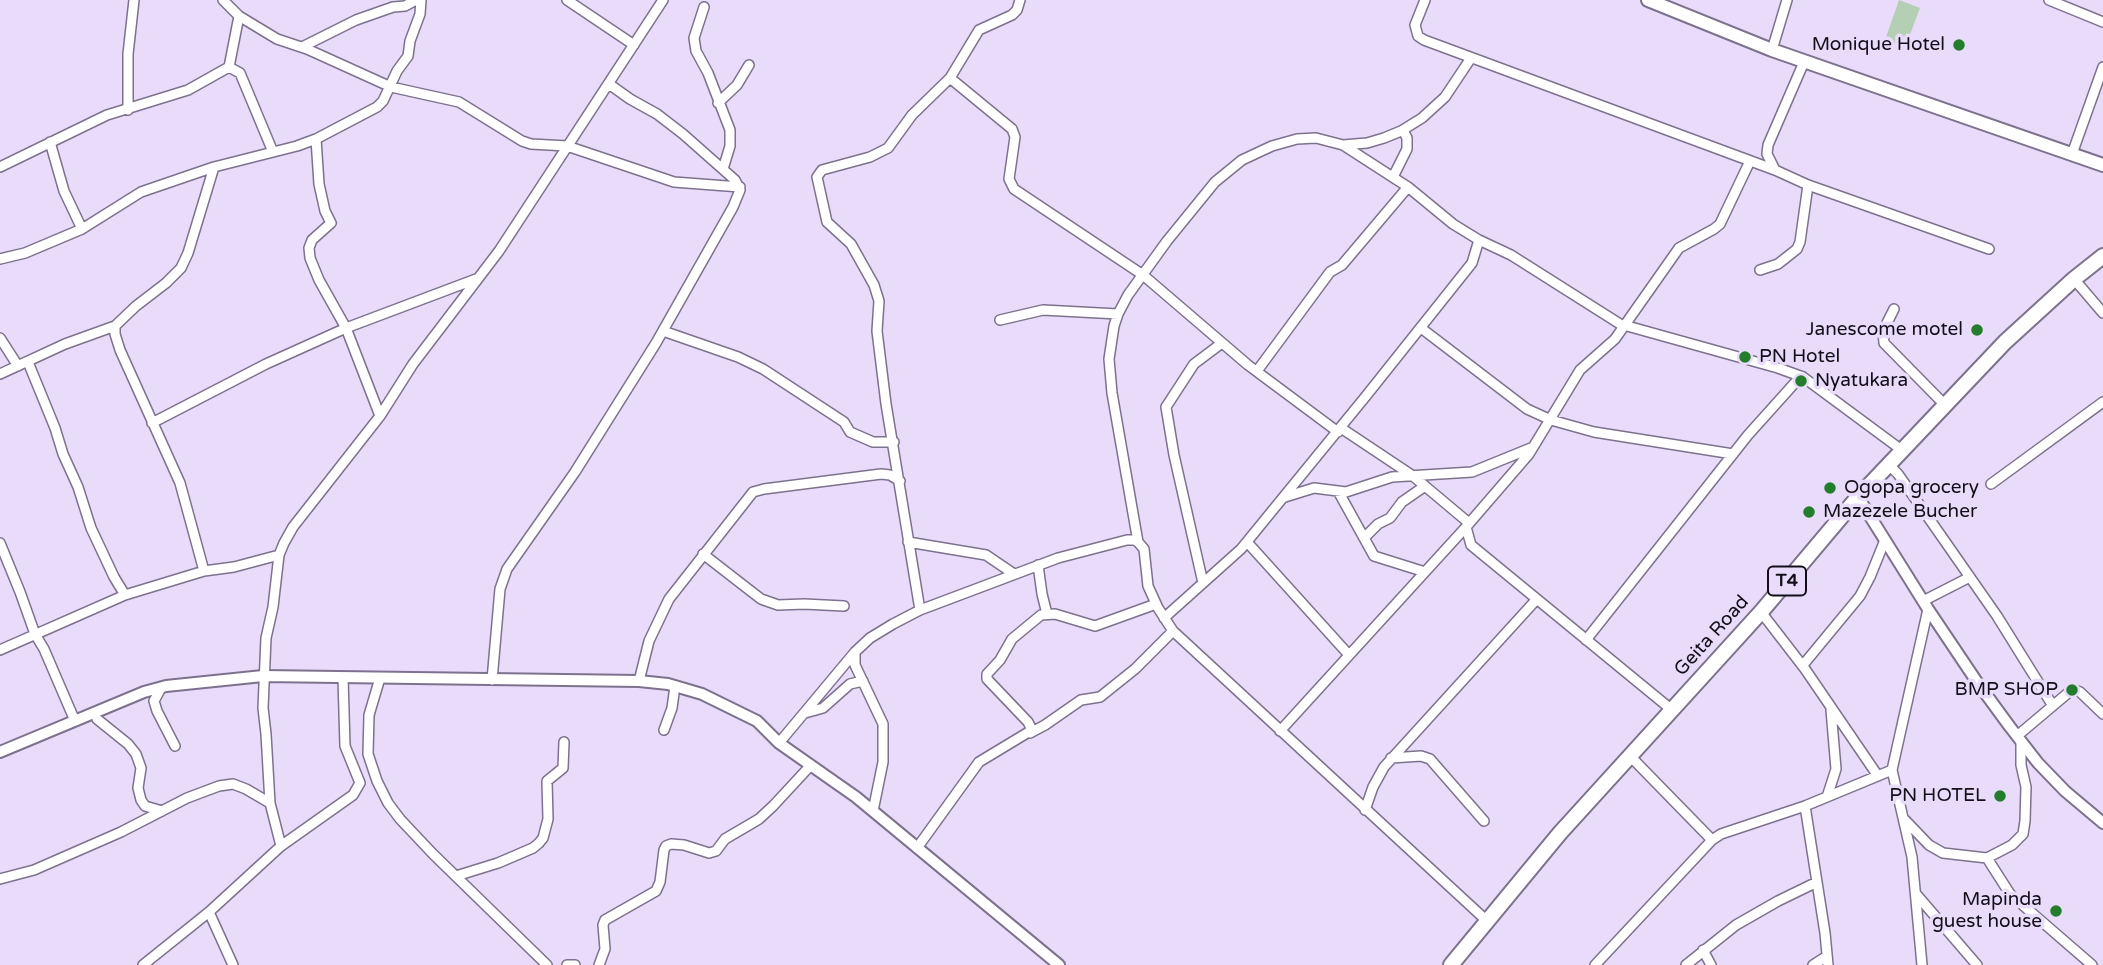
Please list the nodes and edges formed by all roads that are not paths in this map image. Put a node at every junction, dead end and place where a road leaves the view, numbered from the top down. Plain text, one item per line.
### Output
1 (134, 0) edge
2 (223, 0) edge
3 (419, 0) edge
4 (567, 0) edge
5 (663, 0) edge
6 (1020, 0) edge
7 (1425, 0) edge
8 (1648, 0) edge
9 (1787, 0) edge
10 (2049, 0) edge
11 (704, 8) dead end
12 (239, 16) junction
13 (2103, 22) edge
14 (634, 45) junction
15 (302, 47) junction
16 (1772, 50) junction
17 (1471, 58) junction
18 (1804, 62) junction
19 (749, 65) dead end
20 (229, 67) junction
21 (2103, 67) edge
22 (950, 78) junction
23 (609, 84) junction
24 (391, 86) junction
25 (718, 103) junction
26 (128, 110) junction
27 (1402, 130) junction
28 (316, 139) junction
29 (50, 142) junction
30 (1343, 145) junction
31 (567, 146) junction
32 (1766, 150) junction
33 (273, 152) junction
34 (2072, 154) junction
35 (1754, 162) junction
36 (2103, 165) edge
37 (0, 167) edge
38 (214, 167) junction
39 (723, 169) junction
40 (1775, 170) junction
41 (1393, 177) junction
42 (1808, 185) junction
43 (740, 187) junction
44 (1408, 187) junction
45 (82, 229) junction
46 (1479, 240) junction
47 (1989, 249) dead end
48 (2103, 256) edge
49 (0, 259) edge
50 (1760, 270) dead end
51 (1143, 275) junction
52 (477, 278) junction
53 (2074, 279) junction
54 (1894, 309) dead end
55 (2103, 313) edge
56 (1118, 314) junction
57 (1000, 320) dead end
58 (116, 326) junction
59 (1623, 326) junction
60 (346, 328) junction
61 (1421, 328) junction
62 (663, 331) junction
63 (0, 338) edge
64 (1222, 343) junction
65 (23, 364) junction
66 (1257, 372) junction
67 (0, 374) edge
68 (1801, 376) junction
69 (2103, 402) edge
70 (1945, 405) junction
71 (380, 416) junction
72 (1551, 420) junction
73 (152, 424) junction
74 (1339, 430) junction
75 (894, 442) junction
76 (1534, 447) junction
77 (1903, 451) junction
78 (1733, 454) junction
79 (1889, 465) junction
80 (1413, 475) junction
81 (900, 481) junction
82 (1991, 484) dead end
83 (1425, 486) junction
84 (1338, 491) junction
85 (1858, 497) junction
86 (1283, 498) junction
87 (1467, 525) junction
88 (1364, 538) junction
89 (1885, 540) junction
90 (908, 542) junction
91 (1138, 542) junction
92 (1247, 542) junction
93 (0, 543) edge
94 (703, 554) junction
95 (279, 555) junction
96 (1038, 565) junction
97 (204, 572) junction
98 (1425, 572) junction
99 (1014, 574) junction
100 (1970, 577) junction
101 (1203, 583) junction
102 (125, 595) junction
103 (1536, 600) junction
104 (1156, 604) junction
105 (1926, 605) junction
106 (844, 606) dead end
107 (920, 610) junction
108 (1762, 612) junction
109 (1047, 614) junction
110 (1164, 618) junction
111 (1173, 631) junction
112 (34, 634) junction
113 (1586, 640) junction
114 (0, 650) edge
115 (855, 652) junction
116 (1349, 655) junction
117 (1802, 665) junction
118 (263, 676) junction
119 (343, 678) junction
120 (380, 678) junction
121 (492, 680) junction
122 (639, 681) junction
123 (863, 681) junction
124 (675, 686) junction
125 (161, 688) junction
126 (2053, 706) junction
127 (1831, 709) junction
128 (1672, 710) junction
129 (804, 713) junction
130 (2103, 714) edge
131 (97, 719) dead end
132 (75, 721) junction
133 (664, 730) dead end
134 (1280, 731) junction
135 (1030, 733) junction
136 (2019, 739) junction
137 (564, 742) dead end
138 (779, 743) junction
139 (175, 746) dead end
140 (0, 752) edge
141 (1630, 756) junction
142 (1391, 758) junction
143 (811, 765) junction
144 (1892, 770) junction
145 (1878, 776) junction
146 (1827, 797) junction
147 (270, 803) junction
148 (1805, 806) junction
149 (1365, 810) junction
150 (162, 811) junction
151 (873, 811) junction
152 (1903, 819) junction
153 (1484, 821) dead end
154 (2103, 822) edge
155 (1712, 840) junction
156 (281, 846) junction
157 (917, 848) junction
158 (1987, 858) junction
159 (456, 876) junction
160 (0, 879) edge
161 (1817, 882) junction
162 (1916, 894) junction
163 (209, 912) junction
164 (1487, 921) junction
165 (1703, 950) junction
166 (1827, 960) edge
167 (546, 964) edge
168 (1452, 964) edge
169 (143, 965) edge
170 (233, 965) edge
171 (567, 965) edge
172 (575, 965) edge
173 (599, 965) edge
174 (1059, 965) edge
175 (1595, 965) edge
176 (1686, 965) edge
177 (1711, 965) edge
178 (1813, 965) edge
179 (1922, 965) edge
180 (1977, 965) edge
181 (2092, 965) edge

1 - 26 street
2 - 12 street
3 - 15 street
3 - 24 street
4 - 14 street
5 - 14 street
6 - 22 street
7 - 17 street
8 - 16 main road
9 - 16 street
10 - 13 street
11 - 25 street
12 - 15 street
12 - 20 street
14 - 23 street
15 - 24 street
16 - 18 main road
17 - 27 street
17 - 35 street
18 - 32 street
18 - 34 main road
19 - 25 street
20 - 26 street
20 - 33 street
21 - 34 street
22 - 51 street
22 - 75 street
23 - 31 street
23 - 39 street
24 - 28 street
24 - 31 street
25 - 39 street
26 - 29 street
27 - 30 street
27 - 41 street
28 - 33 street
28 - 60 street
29 - 37 street
29 - 45 street
30 - 41 street
30 - 51 street
31 - 43 street
31 - 52 street
32 - 35 street
32 - 40 street
33 - 38 street
34 - 36 main road
35 - 40 street
35 - 59 street
38 - 45 street
38 - 58 street
39 - 43 street
40 - 42 street
41 - 44 street
42 - 47 street
42 - 50 street
43 - 62 street
44 - 46 street
44 - 66 street
45 - 49 street
46 - 59 street
46 - 61 street
48 - 53 highway, Geita Road / T4
51 - 56 street
51 - 64 street
52 - 60 street
52 - 71 street
53 - 55 street
53 - 70 highway, Geita Road / T4
54 - 70 street
56 - 57 street
56 - 91 street
58 - 65 street
58 - 73 street
59 - 68 street
59 - 72 street
60 - 71 street
60 - 73 street
61 - 72 street
61 - 74 street
62 - 75 street
62 - 121 street
63 - 65 street
64 - 66 street
64 - 101 street
65 - 67 street
65 - 102 street
66 - 74 street
68 - 77 street
68 - 78 street
69 - 82 street
70 - 77 highway, Geita Road / T4
71 - 95 street
72 - 76 street
72 - 78 street
73 - 97 street
74 - 80 street
74 - 86 street
75 - 81 street
76 - 80 street
76 - 87 street
77 - 79 highway, Geita Road / T4
78 - 113 street
79 - 85 highway, Geita Road / T4
79 - 100 street
80 - 83 street
80 - 84 street
81 - 90 street
81 - 94 street
83 - 87 street
83 - 88 street
84 - 86 street
84 - 88 street
85 - 89 street
85 - 108 highway, Geita Road / T4
86 - 92 street
87 - 98 street
87 - 103 street
88 - 98 street
89 - 105 street
89 - 117 street
90 - 99 street
90 - 107 street
91 - 96 street
91 - 104 street
92 - 101 street
92 - 116 street
93 - 112 street
94 - 106 street
94 - 122 street
95 - 97 street
95 - 118 street
96 - 99 street
96 - 109 street
97 - 102 street
98 - 116 street
99 - 107 street
100 - 105 street
100 - 126 street
101 - 110 street
102 - 112 street
103 - 113 street
103 - 142 street
104 - 109 street
104 - 110 street
105 - 136 street
105 - 144 street
107 - 115 street
108 - 117 street
108 - 128 highway, Geita Road / T4
109 - 135 street
110 - 111 street
111 - 134 street
111 - 135 street
112 - 114 street
112 - 132 street
113 - 128 street
115 - 123 street
115 - 129 street
116 - 134 street
117 - 127 street
118 - 119 street
118 - 125 street
118 - 147 street
119 - 120 street
119 - 156 street
120 - 121 street
120 - 159 street
121 - 122 street
122 - 124 street
123 - 129 street
123 - 151 street
124 - 133 street
124 - 138 street
125 - 132 street
125 - 139 street
126 - 130 street
126 - 136 street
127 - 145 street
127 - 146 street
128 - 141 highway, Geita Road / T4
129 - 138 street
131 - 150 street
132 - 140 street
134 - 149 street
135 - 157 street
136 - 154 street
136 - 158 street
137 - 159 street
138 - 143 street
141 - 155 street
141 - 164 highway, Geita Road / T4
142 - 149 street
142 - 153 street
143 - 151 street
143 - 173 street
144 - 145 street
144 - 152 street
145 - 146 street
146 - 148 street
147 - 150 street
147 - 156 street
148 - 155 street
148 - 161 street
149 - 164 street
150 - 160 street
151 - 157 street
152 - 158 street
152 - 162 street
155 - 175 street
156 - 163 street
157 - 174 street
158 - 181 street
159 - 167 street
161 - 165 street
161 - 166 street
162 - 179 street
162 - 180 street
163 - 169 street
163 - 170 street
164 - 168 highway, Geita Road / T4
165 - 176 street
165 - 177 street
166 - 178 street
171 - 172 street

